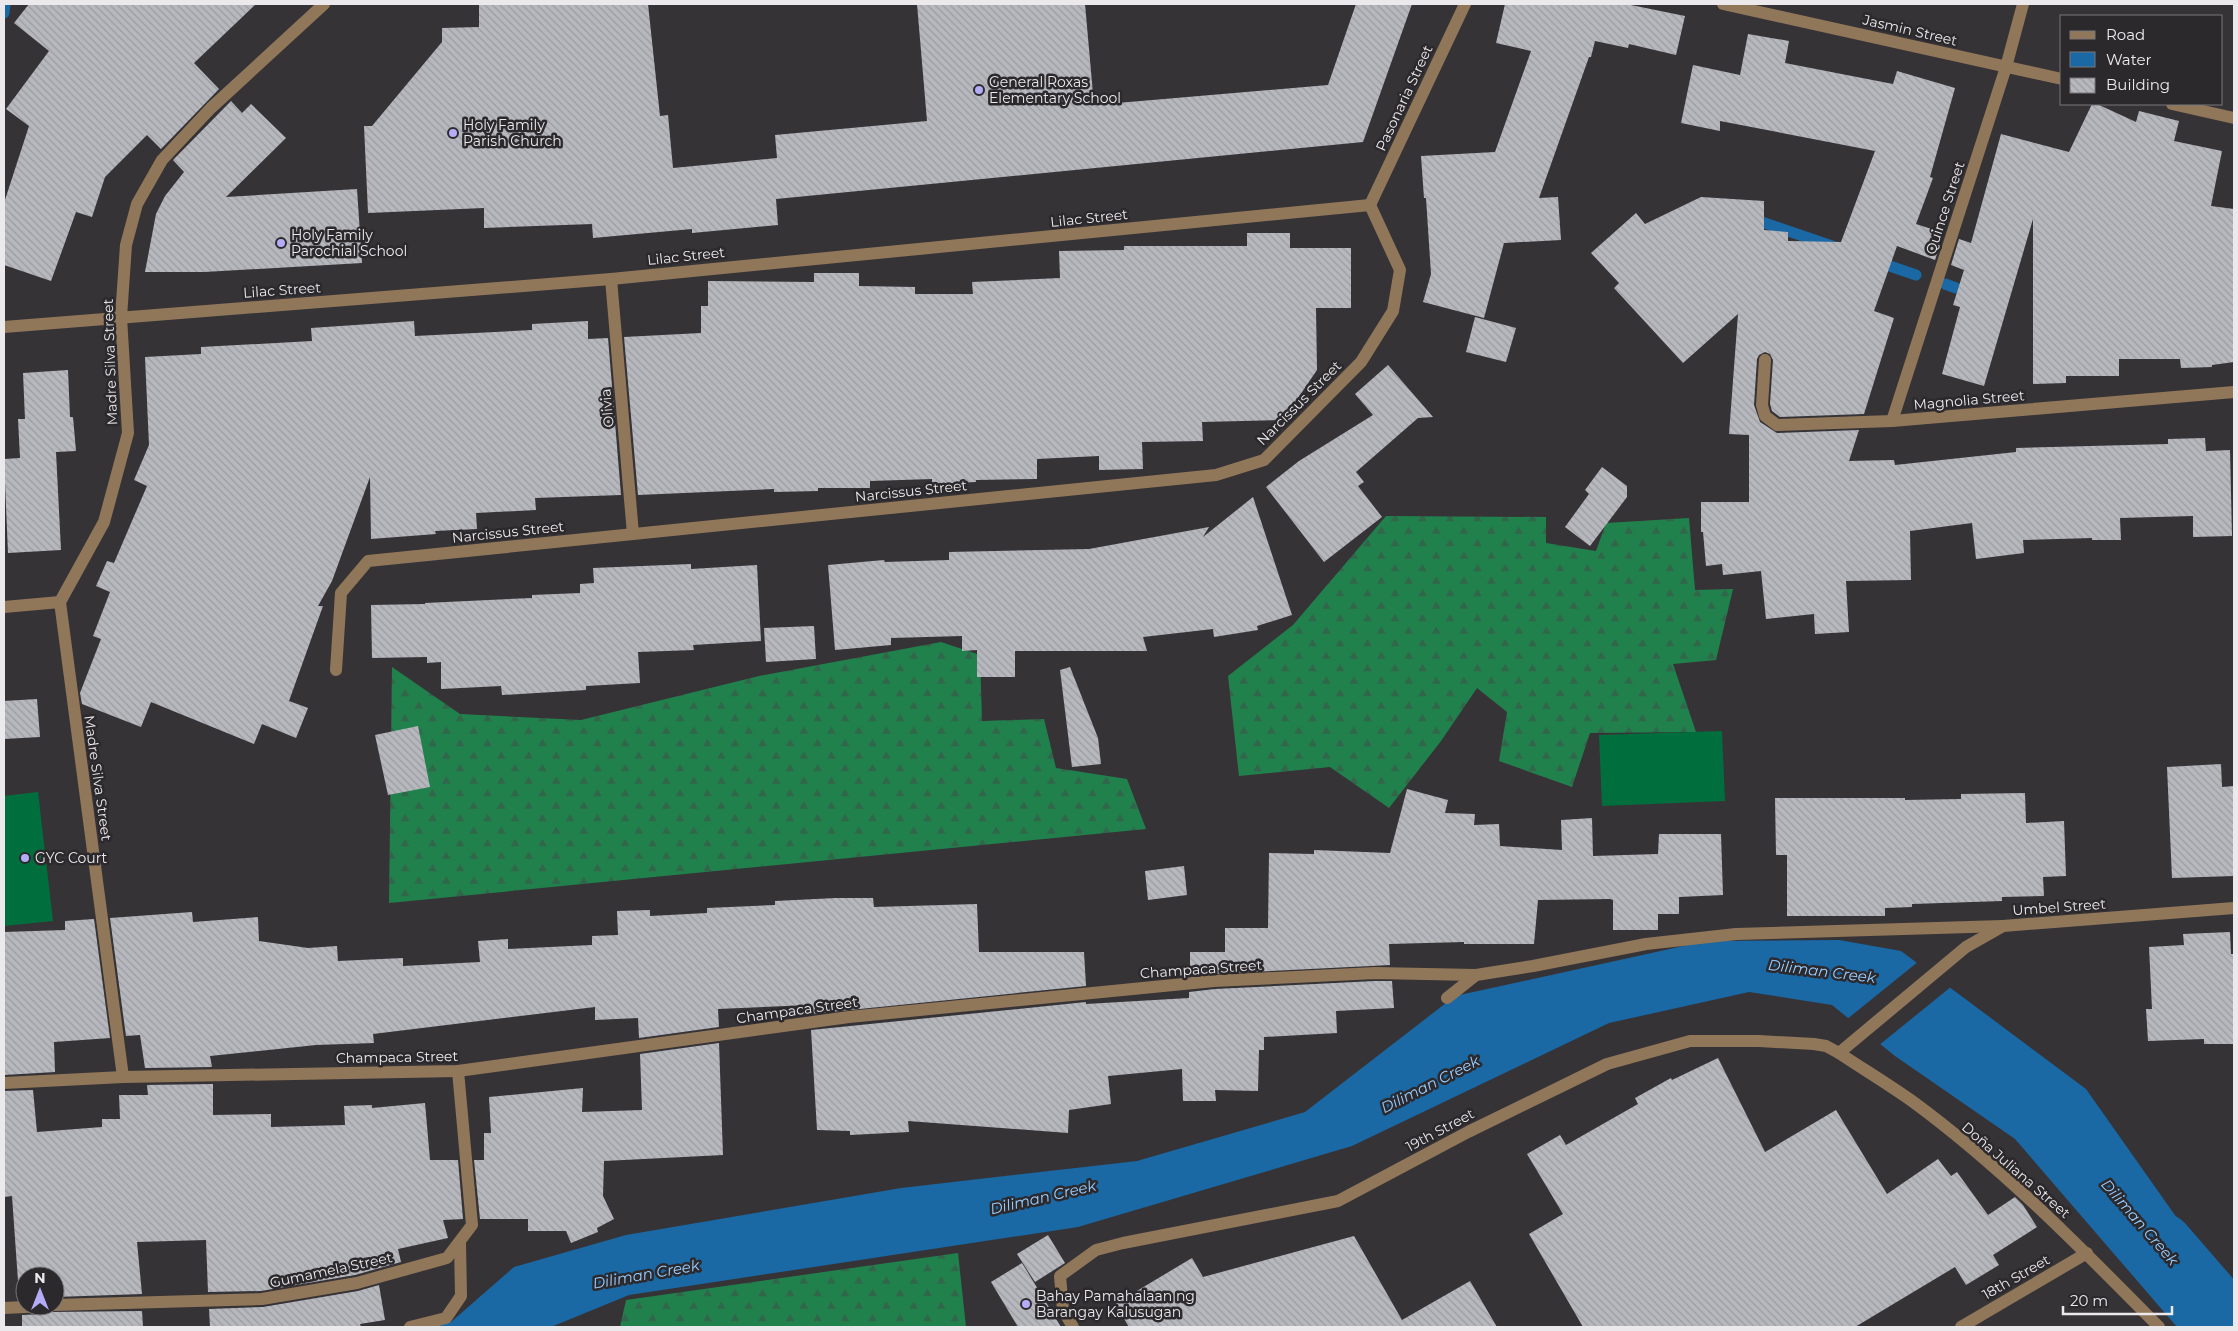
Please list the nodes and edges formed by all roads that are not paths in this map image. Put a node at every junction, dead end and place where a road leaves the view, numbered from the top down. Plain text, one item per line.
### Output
1 (324, 4) edge
2 (1465, 4) edge
3 (1723, 4) edge
4 (2023, 4) edge
5 (2006, 67) junction
6 (2060, 79) edge
7 (2176, 105) edge
8 (2234, 118) edge
9 (1370, 206) junction
10 (611, 279) junction
11 (121, 317) junction
12 (4, 328) edge
13 (1766, 360) dead end
14 (2234, 392) edge
15 (1892, 421) junction
16 (633, 534) junction
17 (60, 602) junction
18 (4, 607) edge
19 (336, 670) dead end
20 (2234, 908) edge
21 (2003, 926) junction
22 (1476, 975) junction
23 (1447, 998) dead end
24 (1839, 1053) junction
25 (458, 1071) junction
26 (123, 1077) junction
27 (4, 1083) edge
28 (460, 1243) junction
29 (2087, 1253) junction
30 (65, 1306) edge
31 (410, 1327) edge
32 (1073, 1327) edge
33 (1961, 1327) edge
34 (2160, 1327) edge

1 - 11 street, Madre Silva Street
2 - 9 street, Pasonaria Street
3 - 5 street, Jasmin Street
4 - 5 street, Quince Street
5 - 6 street, Jasmin Street
5 - 15 street, Quince Street
7 - 8 street
9 - 10 street, Lilac Street
9 - 16 street, Narcissus Street
10 - 11 street, Lilac Street
10 - 16 street, Olivia
11 - 12 street, Lilac Street
11 - 17 street, Madre Silva Street
13 - 15 street, Magnolia Street
14 - 15 street, Magnolia Street
16 - 19 street, Narcissus Street
17 - 18 street
17 - 26 street, Madre Silva Street
20 - 21 street, Umbel Street
21 - 22 street, Champaca Street
21 - 24 street, Umbel Street
22 - 23 street
22 - 25 street, Champaca Street
24 - 29 street, Doña Juliana Street
24 - 32 street, 19th Street
25 - 26 street, Champaca Street
25 - 28 street, Gumamela Street
26 - 27 street
28 - 30 street, Gumamela Street
28 - 31 street
29 - 33 street, 18th Street
29 - 34 street, Doña Juliana Street

